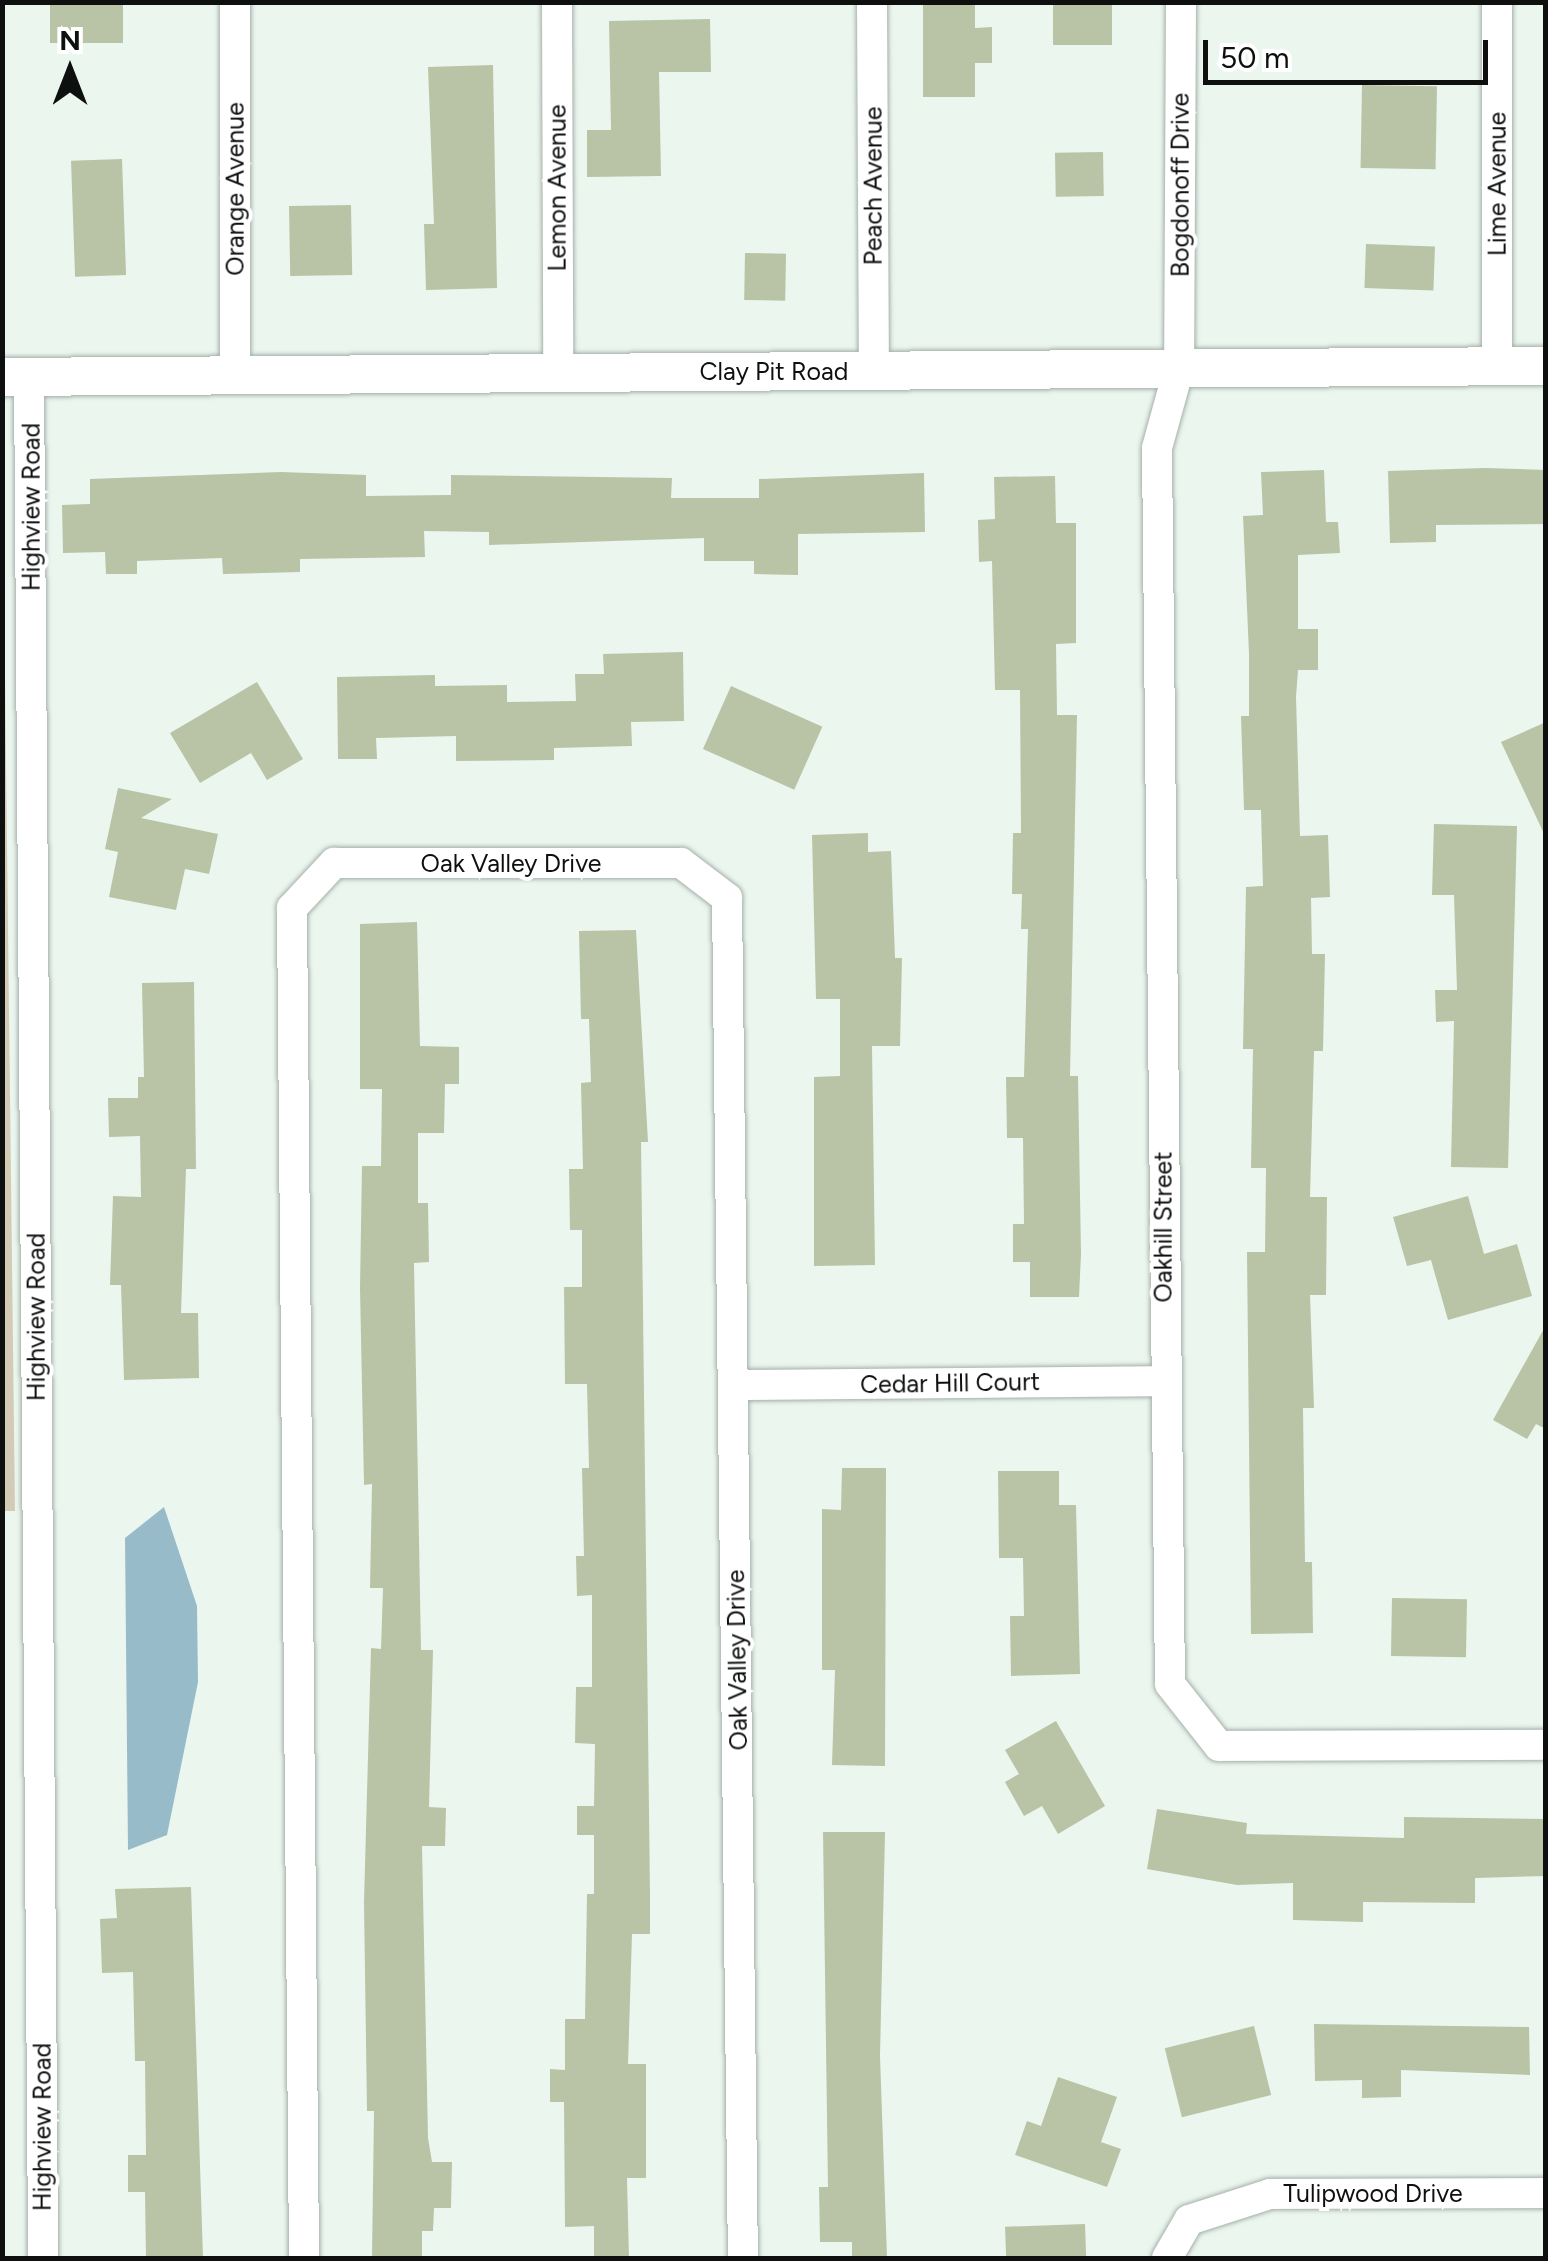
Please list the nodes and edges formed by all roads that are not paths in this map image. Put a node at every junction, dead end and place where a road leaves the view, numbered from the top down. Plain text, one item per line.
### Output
1 (235, 2) edge
2 (557, 2) edge
3 (872, 2) edge
4 (1181, 2) edge
5 (1497, 2) edge
6 (1497, 366) junction
7 (1546, 366) edge
8 (1179, 368) junction
9 (874, 370) junction
10 (558, 373) junction
11 (234, 375) junction
12 (16, 377) edge
13 (1165, 1381) junction
14 (735, 1385) junction
15 (1546, 1745) edge
16 (1546, 2193) edge
17 (43, 2258) edge
18 (304, 2258) edge
19 (743, 2258) edge
20 (1167, 2258) edge

1 - 11 street, Orange Avenue
2 - 10 street, Lemon Avenue
3 - 9 street, Peach Avenue
4 - 8 street, Bogdonoff Drive
5 - 6 street, Lime Avenue
6 - 7 street, Clay Pit Road
6 - 8 street, Clay Pit Road
8 - 9 street, Clay Pit Road
8 - 13 street, Oakhill Street
9 - 10 street, Clay Pit Road
10 - 11 street, Clay Pit Road
11 - 12 street, Clay Pit Road
12 - 17 street, Highview Road
13 - 14 street, Cedar Hill Court
13 - 15 street, Oakhill Street
14 - 18 street, Oak Valley Drive
14 - 19 street, Oak Valley Drive
16 - 20 street, Tulipwood Drive

